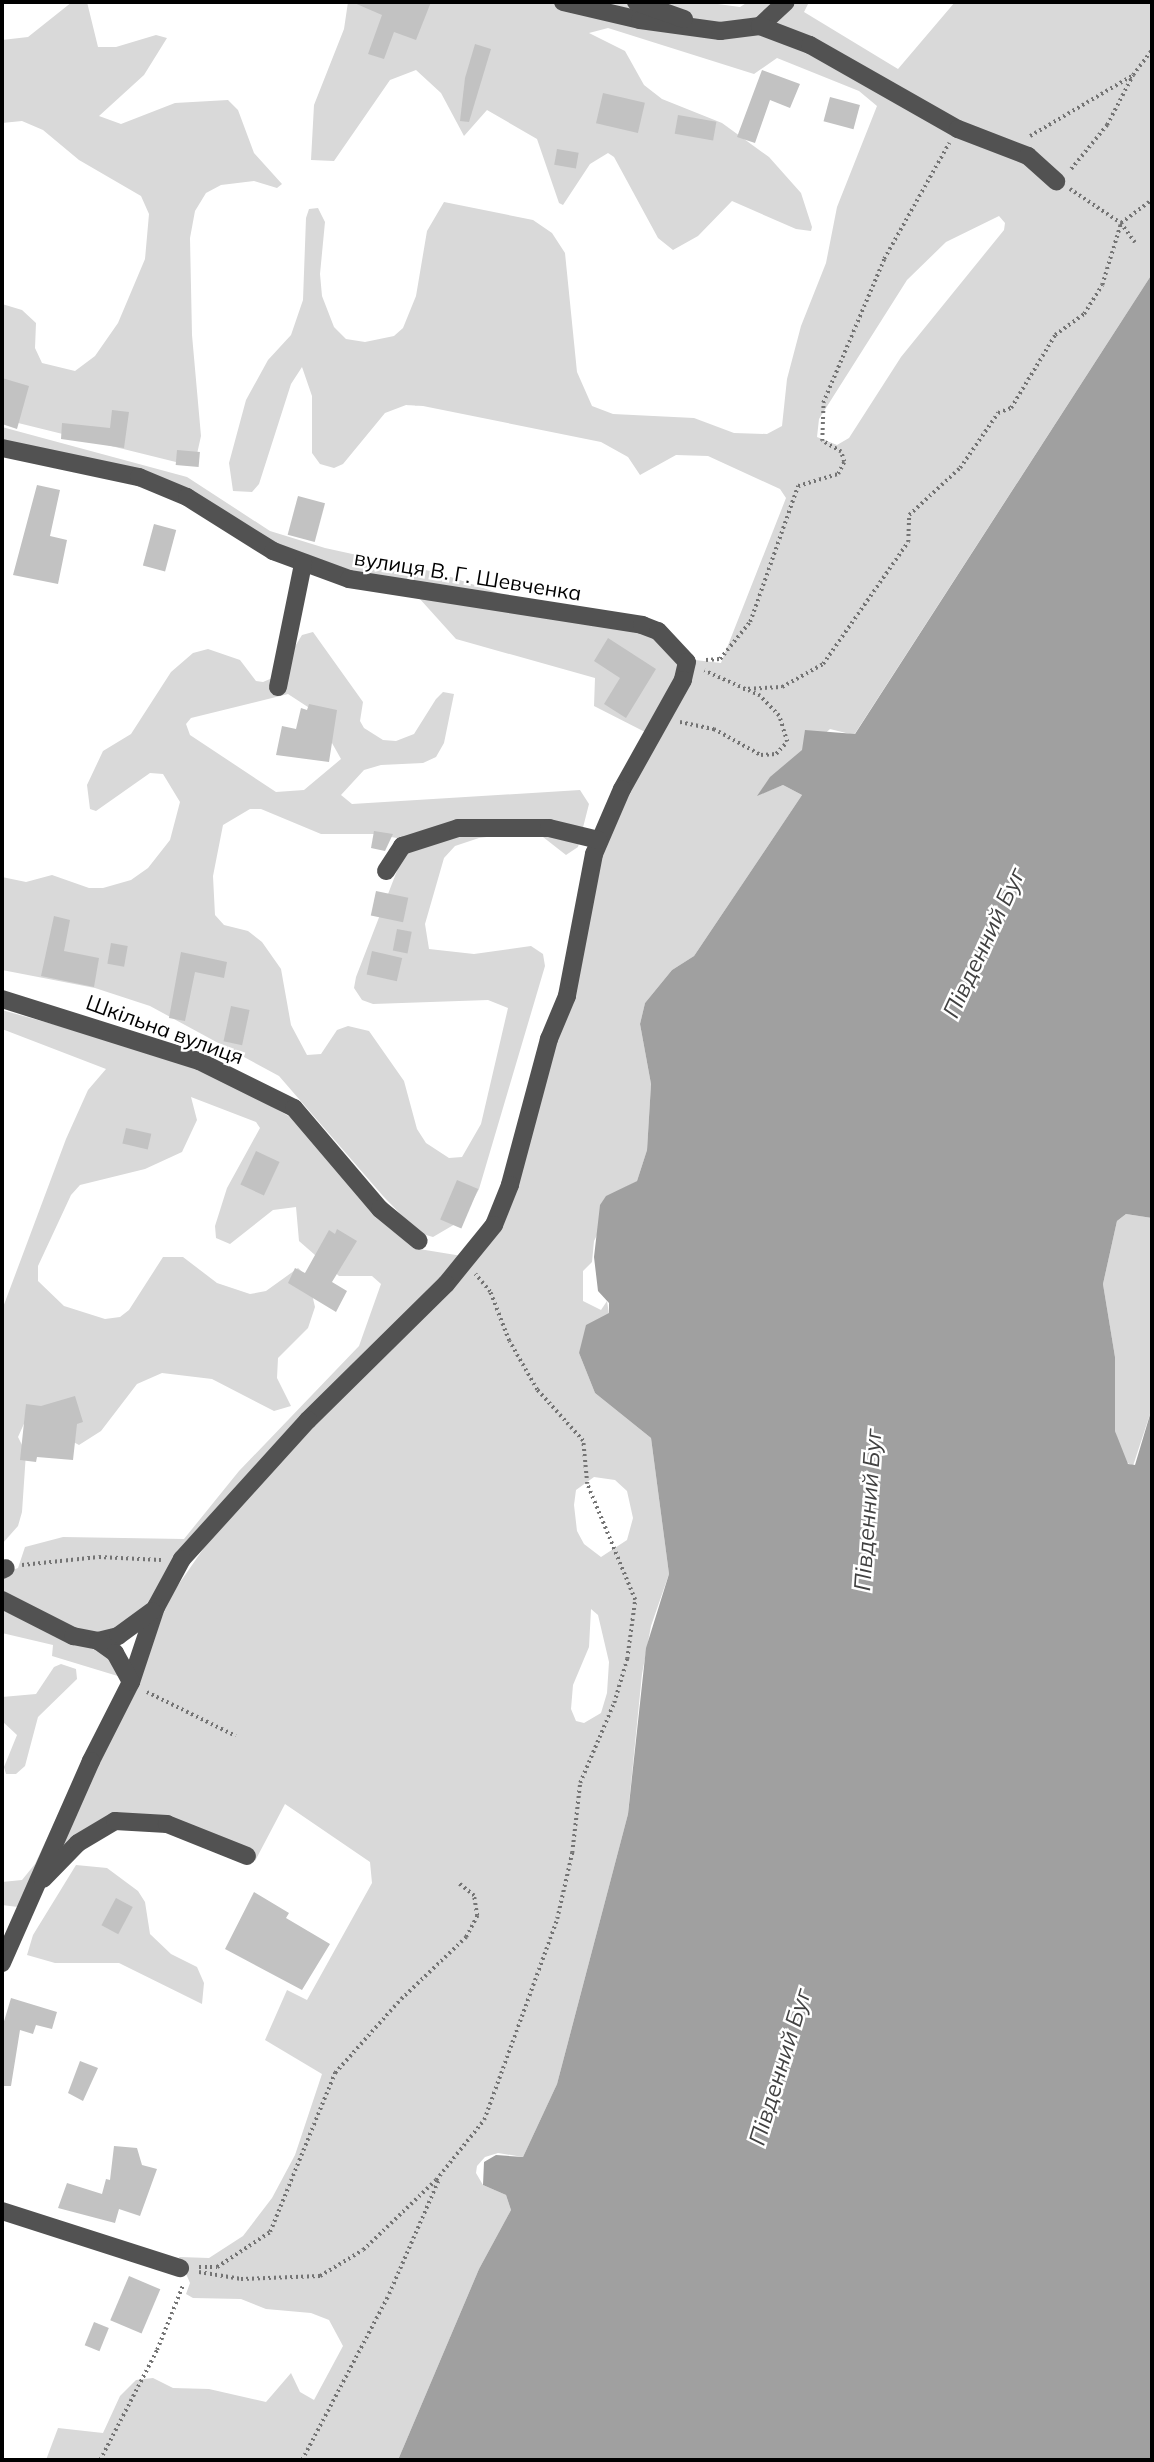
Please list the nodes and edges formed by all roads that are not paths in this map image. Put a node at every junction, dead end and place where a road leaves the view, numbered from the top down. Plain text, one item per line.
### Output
1 (563, 2) edge
2 (636, 2) edge
3 (786, 2) edge
4 (760, 26) junction
5 (720, 31) junction
6 (1056, 181) road end
7 (2, 448) edge
8 (303, 564) junction
9 (278, 687) dead end
10 (599, 840) junction
11 (386, 871) dead end
12 (2, 999) edge
13 (419, 1241) dead end
14 (2, 1600) edge
15 (156, 1607) junction
16 (98, 1641) junction
17 (131, 1682) junction
18 (247, 1856) dead end
19 (34, 1889) junction
20 (2, 1963) edge
21 (2, 2211) edge
22 (184, 2271) road end

1 - 5 street
2 - 5 street
3 - 4 street
4 - 5 street
4 - 6 street
7 - 8 street, вулиця В. Г. Шевченка
8 - 9 street
8 - 10 street, вулиця В. Г. Шевченка
10 - 11 street
10 - 15 street
12 - 13 street, Шкільна вулиця
14 - 16 street
15 - 16 street
15 - 17 street
16 - 17 street
17 - 19 street
18 - 19 street
19 - 20 street
21 - 22 street

